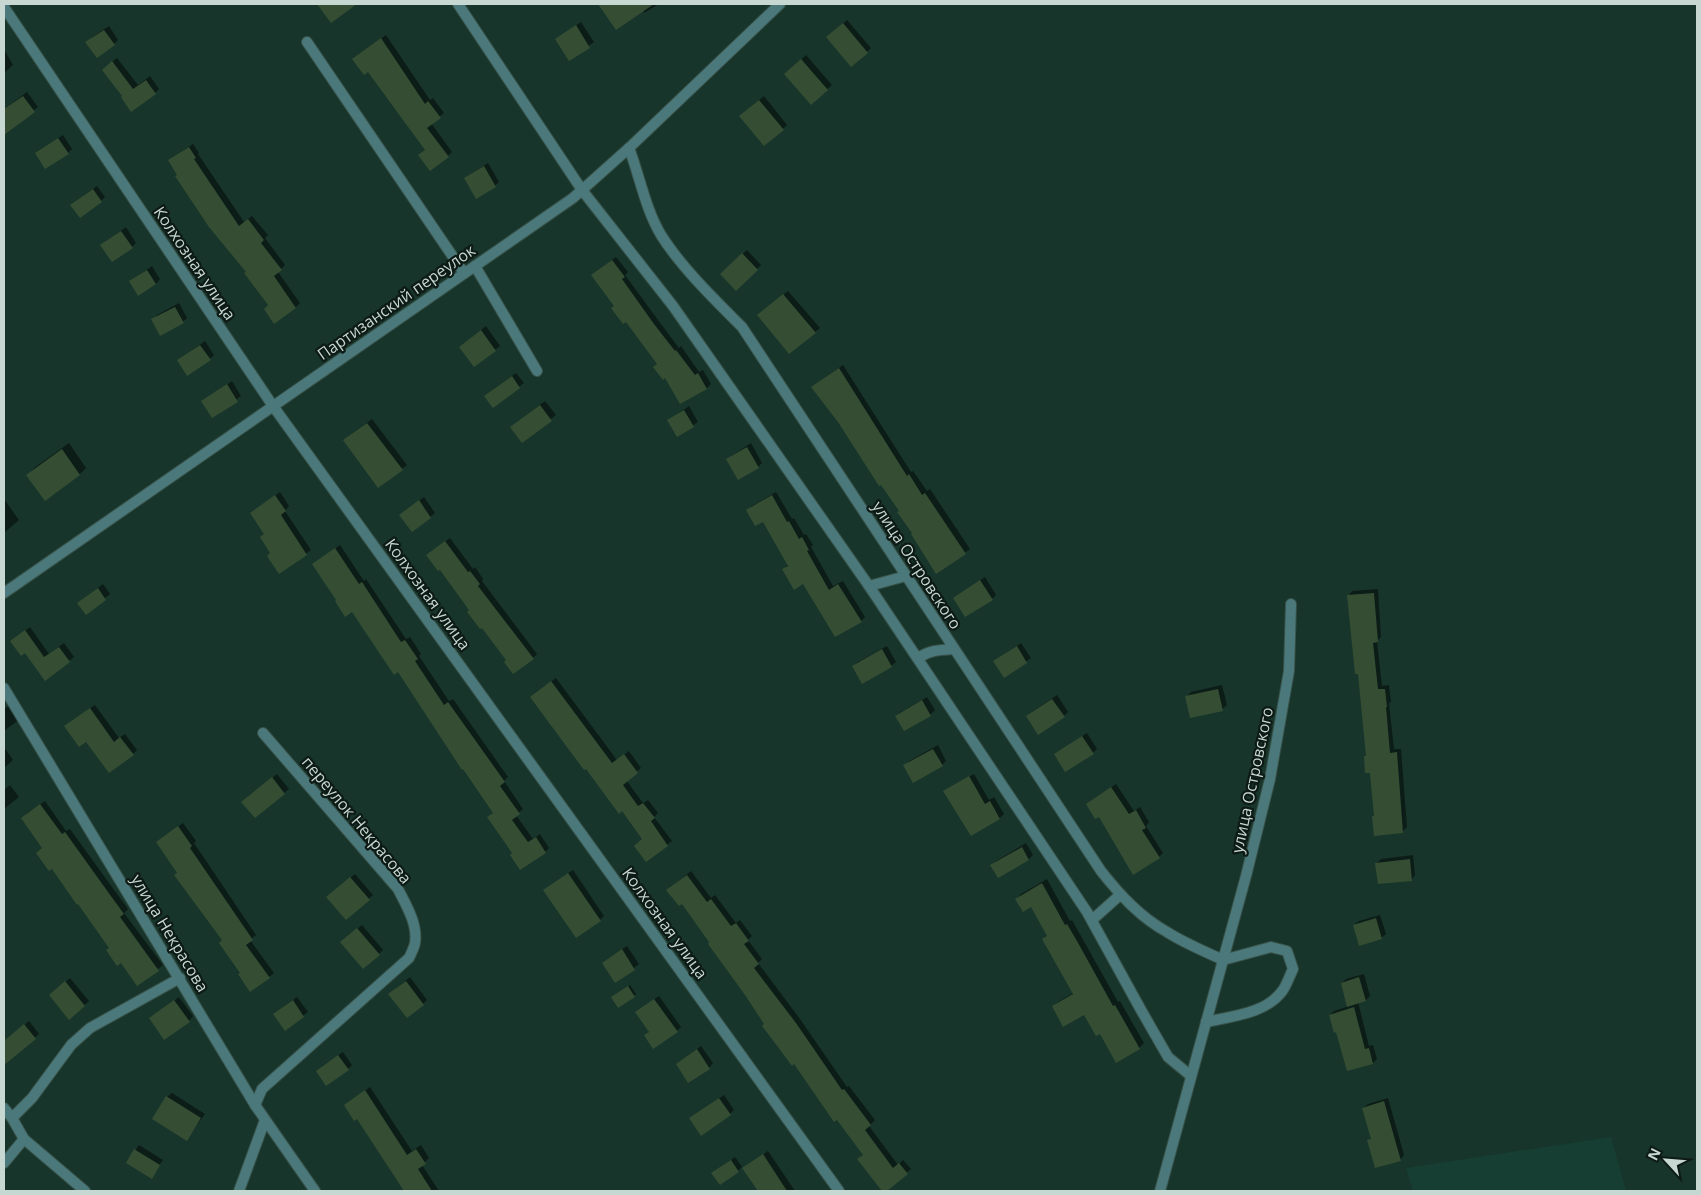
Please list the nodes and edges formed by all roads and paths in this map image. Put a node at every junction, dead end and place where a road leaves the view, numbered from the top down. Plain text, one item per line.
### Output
1 (458, 4) edge
2 (780, 4) edge
3 (4, 7) edge
4 (307, 42) dead end
5 (629, 148) junction
6 (582, 190) junction
7 (475, 266) junction
8 (464, 273) junction
9 (537, 372) dead end
10 (273, 406) junction
11 (906, 576) junction
12 (869, 586) junction
13 (4, 593) edge
14 (1291, 604) dead end
15 (954, 648) junction
16 (918, 658) junction
17 (4, 688) edge
18 (263, 733) dead end
19 (1120, 895) junction
20 (1092, 920) junction
21 (1223, 960) junction
22 (180, 978) junction
23 (1206, 1022) junction
24 (1191, 1076) junction
25 (256, 1105) junction
26 (4, 1108) edge
27 (12, 1118) junction
28 (265, 1120) junction
29 (24, 1139) junction
30 (4, 1162) edge
31 (85, 1191) edge
32 (240, 1191) edge
33 (315, 1191) edge
34 (839, 1191) edge
35 (1160, 1191) edge

1 - 6 street
2 - 5 street, Партизанский переулок
3 - 10 street, Колхозная улица
4 - 8 street
5 - 6 street, Партизанский переулок
5 - 11 street, улица Островского
6 - 7 street, Партизанский переулок
6 - 12 street
7 - 8 street, Партизанский переулок
7 - 9 street
8 - 10 street, Партизанский переулок
10 - 13 street, Партизанский переулок
10 - 34 street, Колхозная улица
11 - 12 street
11 - 15 street, улица Островского
12 - 16 street
14 - 21 street, улица Островского
15 - 16 street
15 - 19 street, улица Островского
16 - 20 street
17 - 22 street, улица Некрасова
18 - 25 street, переулок Некрасова
19 - 20 street
19 - 21 street, улица Островского
20 - 24 street
21 - 23 street, улица Островского
21 - 23 street
22 - 25 street, улица Некрасова
22 - 27 street
23 - 24 street, улица Островского
24 - 35 street, улица Островского
25 - 28 street, улица Некрасова
26 - 27 street
27 - 29 street
28 - 32 street
28 - 33 street, улица Некрасова
29 - 30 street
29 - 31 street

